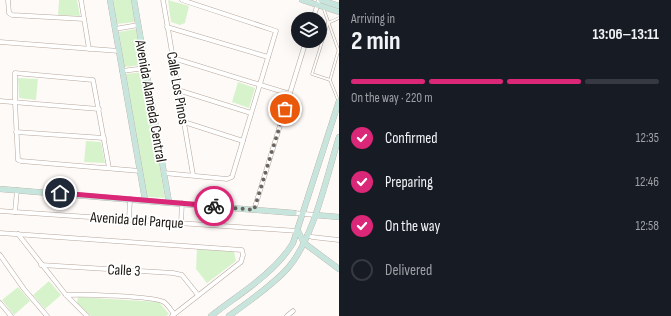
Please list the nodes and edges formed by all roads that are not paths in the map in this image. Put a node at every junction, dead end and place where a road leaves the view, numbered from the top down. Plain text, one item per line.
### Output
1 (8, 0) edge
2 (81, 0) edge
3 (110, 0) edge
4 (134, 0) edge
5 (163, 0) edge
6 (182, 0) edge
7 (302, 0) edge
8 (320, 3) edge
9 (339, 6) edge
10 (339, 12) edge
11 (339, 18) edge
12 (84, 19) junction
13 (328, 23) junction
14 (138, 25) junction
15 (167, 27) junction
16 (115, 29) junction
17 (0, 42) edge
18 (304, 48) edge
19 (89, 49) junction
20 (119, 51) junction
21 (339, 52) edge
22 (268, 57) junction
23 (173, 58) junction
24 (146, 68) junction
25 (122, 72) junction
26 (330, 80) junction
27 (260, 85) junction
28 (178, 90) junction
29 (290, 94) junction
30 (0, 101) edge
31 (15, 102) junction
32 (339, 102) edge
33 (99, 109) junction
34 (251, 113) junction
35 (184, 122) junction
36 (16, 132) junction
37 (339, 137) edge
38 (104, 138) junction
39 (243, 141) junction
40 (109, 168) junction
41 (140, 171) junction
42 (164, 173) junction
43 (193, 176) junction
44 (0, 189) edge
45 (17, 190) junction
46 (130, 199) junction
47 (145, 200) junction
48 (169, 202) junction
49 (182, 203) junction
50 (254, 210) junction
51 (0, 211) edge
52 (15, 212) junction
53 (294, 213) joint
54 (303, 214) junction
55 (315, 215) junction
56 (339, 217) edge
57 (128, 220) junction
58 (181, 223) junction
59 (298, 231) junction
60 (0, 233) edge
61 (18, 234) junction
62 (307, 235) junction
63 (339, 240) edge
64 (304, 243) junction
65 (0, 255) edge
66 (41, 265) junction
67 (339, 269) edge
68 (66, 295) junction
69 (198, 295) junction
70 (0, 303) edge
71 (224, 306) junction
72 (293, 311) dead end
73 (173, 315) edge
74 (233, 315) edge
75 (11, 316) edge
76 (47, 316) edge
77 (87, 316) edge
78 (211, 316) edge
79 (287, 316) edge

1 - 12 street
2 - 12 street
3 - 16 street, Avenida Alameda Central
4 - 14 street, Avenida Alameda Central
5 - 15 street, Calle Los Pinos
6 - 22 street
7 - 8 street
8 - 9 street
8 - 10 street
8 - 13 lane
11 - 13 lane
12 - 19 street
13 - 21 lane
13 - 26 lane
14 - 16 street
14 - 24 street, Avenida Alameda Central
15 - 22 street
15 - 23 street, Calle Los Pinos
16 - 20 street, Avenida Alameda Central
17 - 19 street
18 - 29 street
19 - 20 street
20 - 25 street, Avenida Alameda Central
21 - 26 lane
22 - 27 street
23 - 27 street
23 - 28 street, Calle Los Pinos
24 - 25 street
24 - 42 street, Avenida Alameda Central
25 - 41 street, Avenida Alameda Central
26 - 32 lane
27 - 29 street
27 - 34 street
28 - 34 street
28 - 35 street, Calle Los Pinos
29 - 50 street
30 - 31 street
31 - 33 street
31 - 33 street
31 - 36 street
32 - 54 street
33 - 38 street
34 - 39 street
35 - 39 street
35 - 43 street, Calle Los Pinos
36 - 38 street
36 - 40 street
37 - 55 street
38 - 40 street
39 - 43 street
40 - 41 street
41 - 47 street, Avenida Alameda Central
42 - 43 street
42 - 48 street, Avenida Alameda Central
44 - 45 street, Avenida del Parque
45 - 46 street, Avenida del Parque
45 - 52 street
46 - 47 street, Avenida del Parque
46 - 57 street
47 - 48 street, Avenida del Parque
48 - 49 street, Avenida del Parque
49 - 50 street, Avenida del Parque
49 - 58 street
50 - 53 street, Avenida del Parque
51 - 52 street, Avenida del Parque
52 - 57 street, Avenida del Parque
53 - 54 street, Avenida del Parque
54 - 55 street, Avenida del Parque
54 - 59 street
55 - 56 street, Avenida del Parque
55 - 62 street
57 - 58 street, Avenida del Parque
58 - 59 street, Avenida del Parque
59 - 64 street
59 - 71 street
60 - 61 street
61 - 66 street
61 - 69 street
62 - 63 street
62 - 64 street
64 - 67 street
64 - 74 street
65 - 76 street
66 - 68 street
66 - 69 street, Calle 3
68 - 73 street
68 - 77 street
69 - 73 street
70 - 75 street
71 - 74 street
71 - 78 street
72 - 79 street

